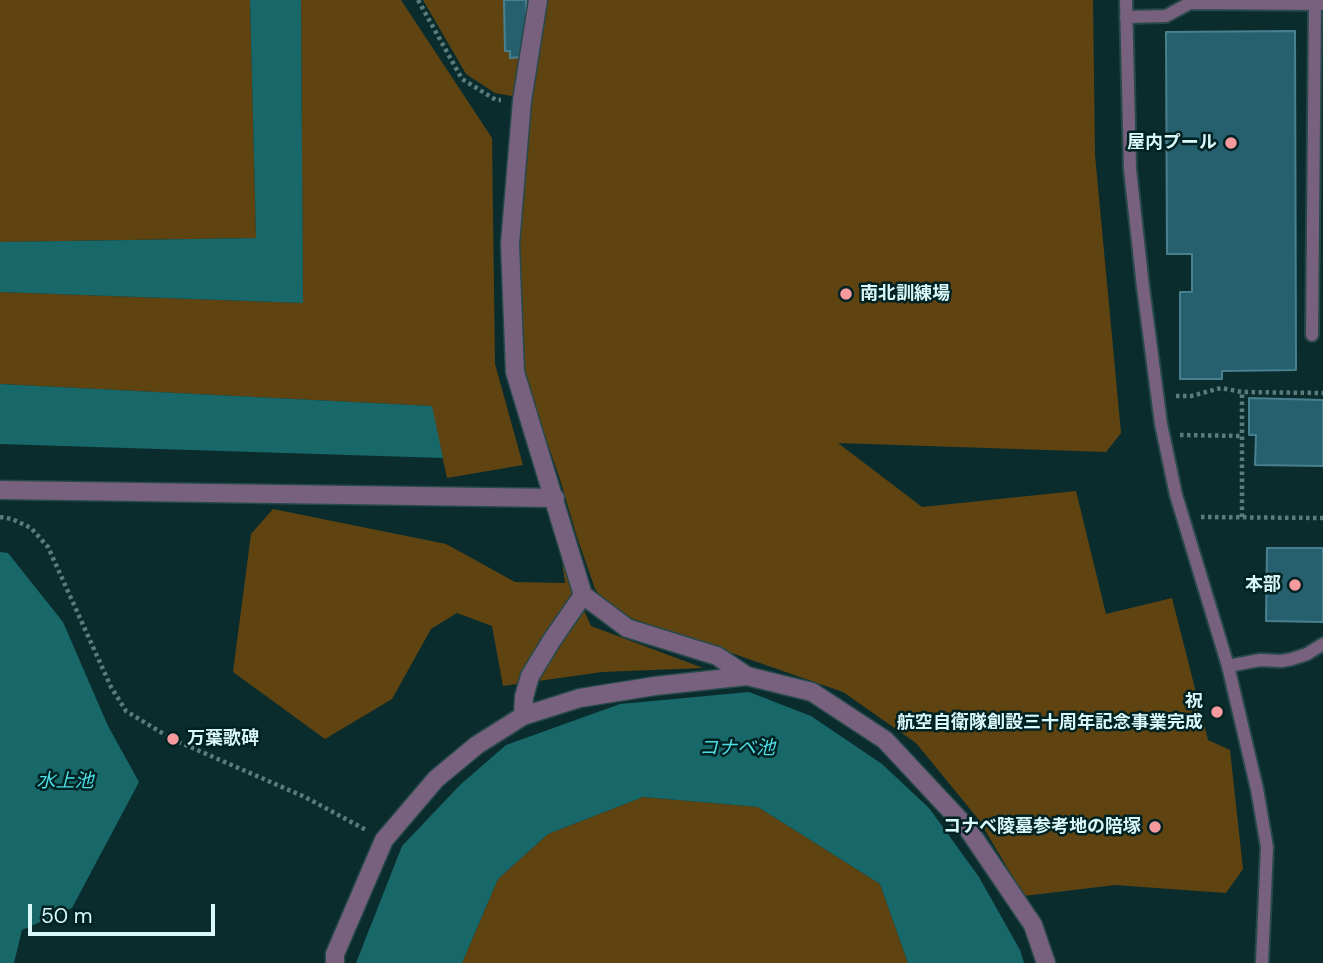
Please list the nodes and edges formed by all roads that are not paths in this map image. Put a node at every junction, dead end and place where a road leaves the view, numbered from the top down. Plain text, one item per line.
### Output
1 (538, 0) edge
2 (1126, 0) edge
3 (1319, 4) edge
4 (1126, 17) junction
5 (1312, 335) dead end
6 (0, 490) edge
7 (555, 498) junction
8 (583, 595) junction
9 (1323, 644) edge
10 (1228, 666) junction
11 (747, 676) junction
12 (523, 716) junction
13 (335, 963) edge
14 (1045, 963) edge
15 (1262, 963) edge

1 - 7 street
2 - 4 lane
3 - 4 lane
3 - 5 lane
4 - 10 lane
6 - 7 street
7 - 8 street
8 - 11 street
8 - 12 street
9 - 10 lane
10 - 15 lane
11 - 12 street
11 - 14 street
12 - 13 street

